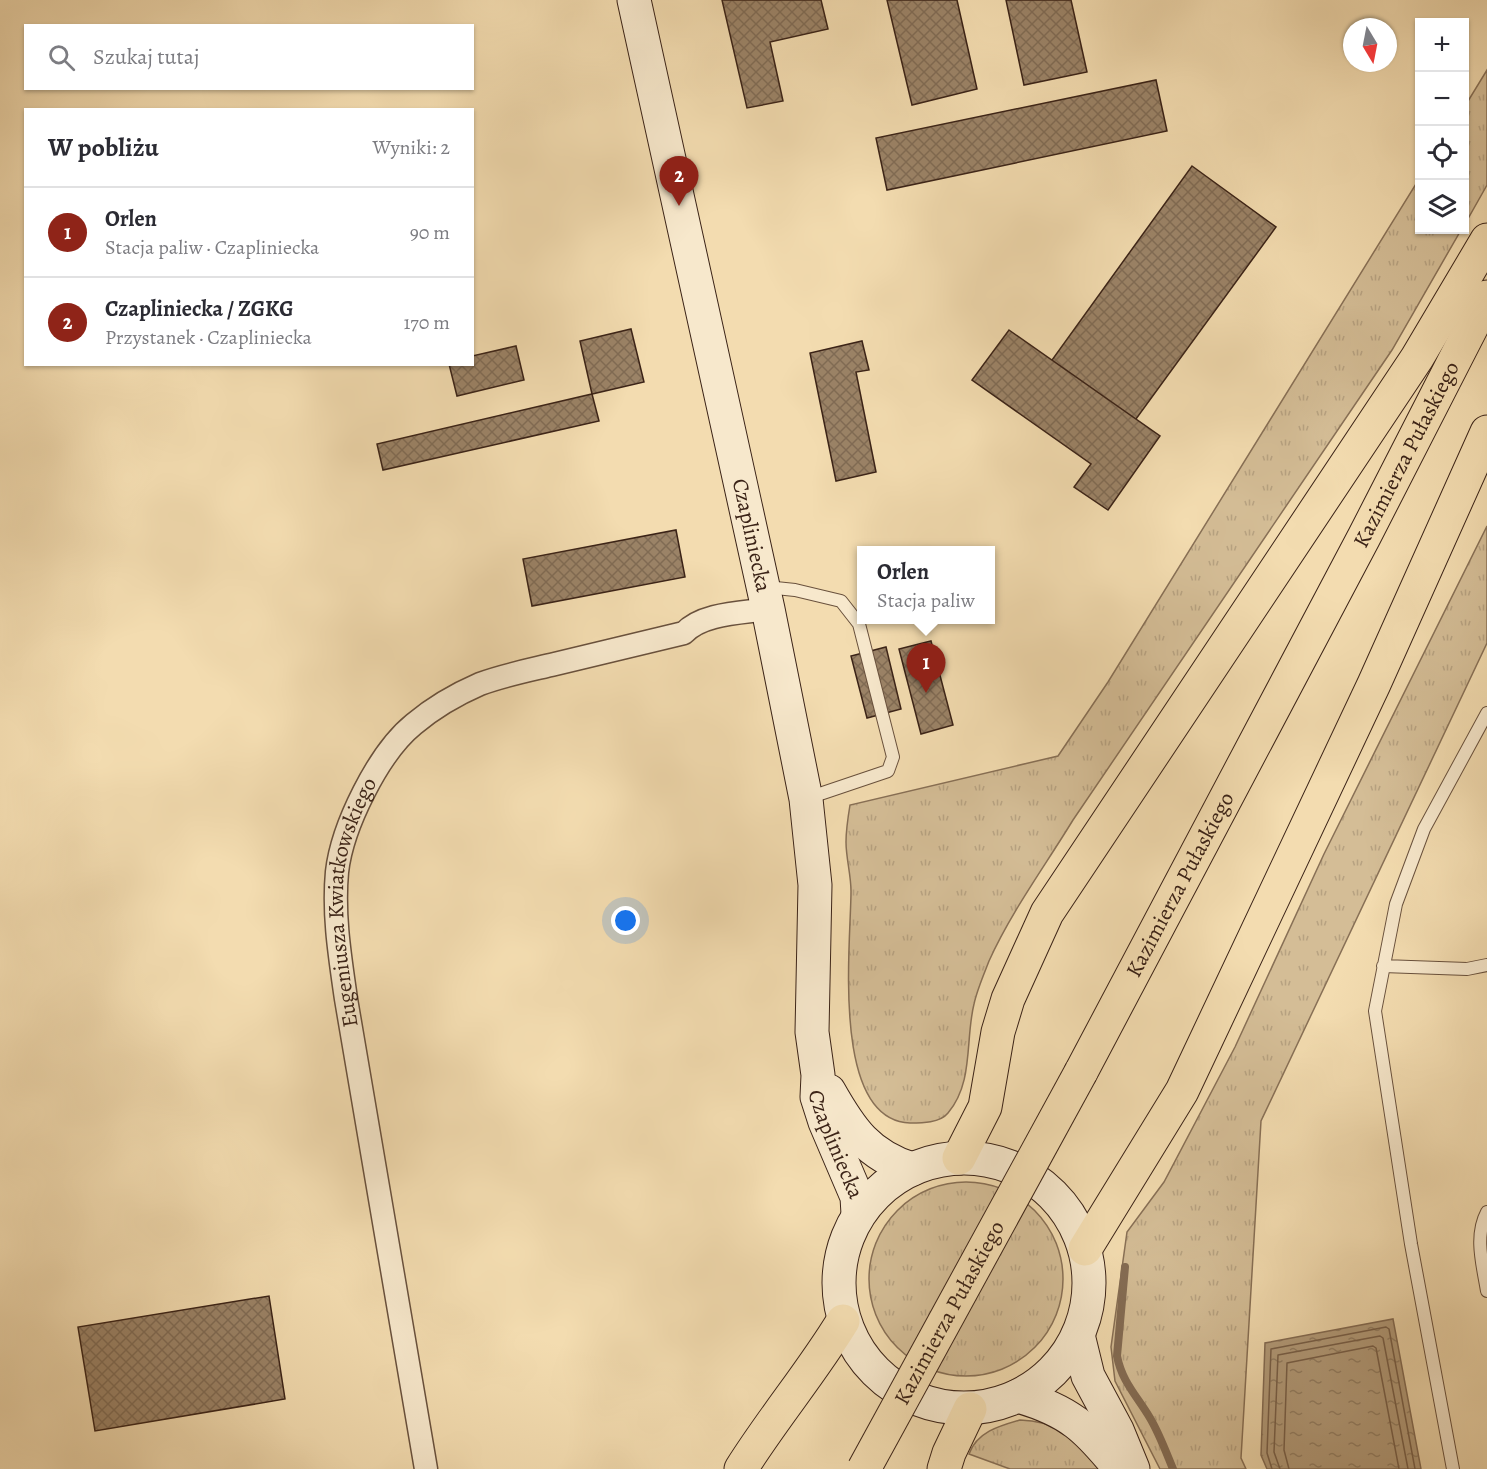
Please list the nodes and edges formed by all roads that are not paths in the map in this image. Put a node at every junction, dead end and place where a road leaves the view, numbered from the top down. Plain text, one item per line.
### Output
1 (634, 0) edge
2 (1487, 240) edge
3 (1487, 297) edge
4 (1487, 432) edge
5 (766, 598) junction
6 (857, 621) edge
7 (859, 624) edge
8 (1487, 713) edge
9 (807, 799) junction
10 (1487, 965) edge
11 (1383, 966) junction
12 (818, 1075) junction
13 (959, 1158) junction
14 (912, 1169) junction
15 (1487, 1212) edge
16 (858, 1214) junction
17 (1085, 1249) junction
18 (1487, 1291) edge
19 (843, 1321) junction
20 (1078, 1335) junction
21 (1018, 1396) junction
22 (970, 1409) junction
23 (426, 1469) edge
24 (741, 1469) edge
25 (864, 1469) edge
26 (944, 1469) edge
27 (1120, 1469) edge
28 (1133, 1469) edge
29 (1453, 1469) edge

1 - 5 main road, Czapliniecka
2 - 13 main road
3 - 25 main road, Kazimierza Pułaskiego, bridge
4 - 17 main road
5 - 6 lane
5 - 9 main road, Czapliniecka
5 - 23 street, Eugeniusza Kwiatkowskiego
7 - 9 lane
8 - 11 lane
9 - 12 main road, Czapliniecka
10 - 11 lane
11 - 29 lane
12 - 14 main road, Czapliniecka
12 - 16 main road, Czapliniecka
13 - 14 main road
13 - 17 main road
14 - 16 main road
15 - 18 lane
16 - 19 main road
17 - 20 main road
19 - 22 main road
19 - 24 main road
20 - 21 main road
20 - 28 main road
21 - 22 main road
21 - 27 main road
22 - 26 main road

